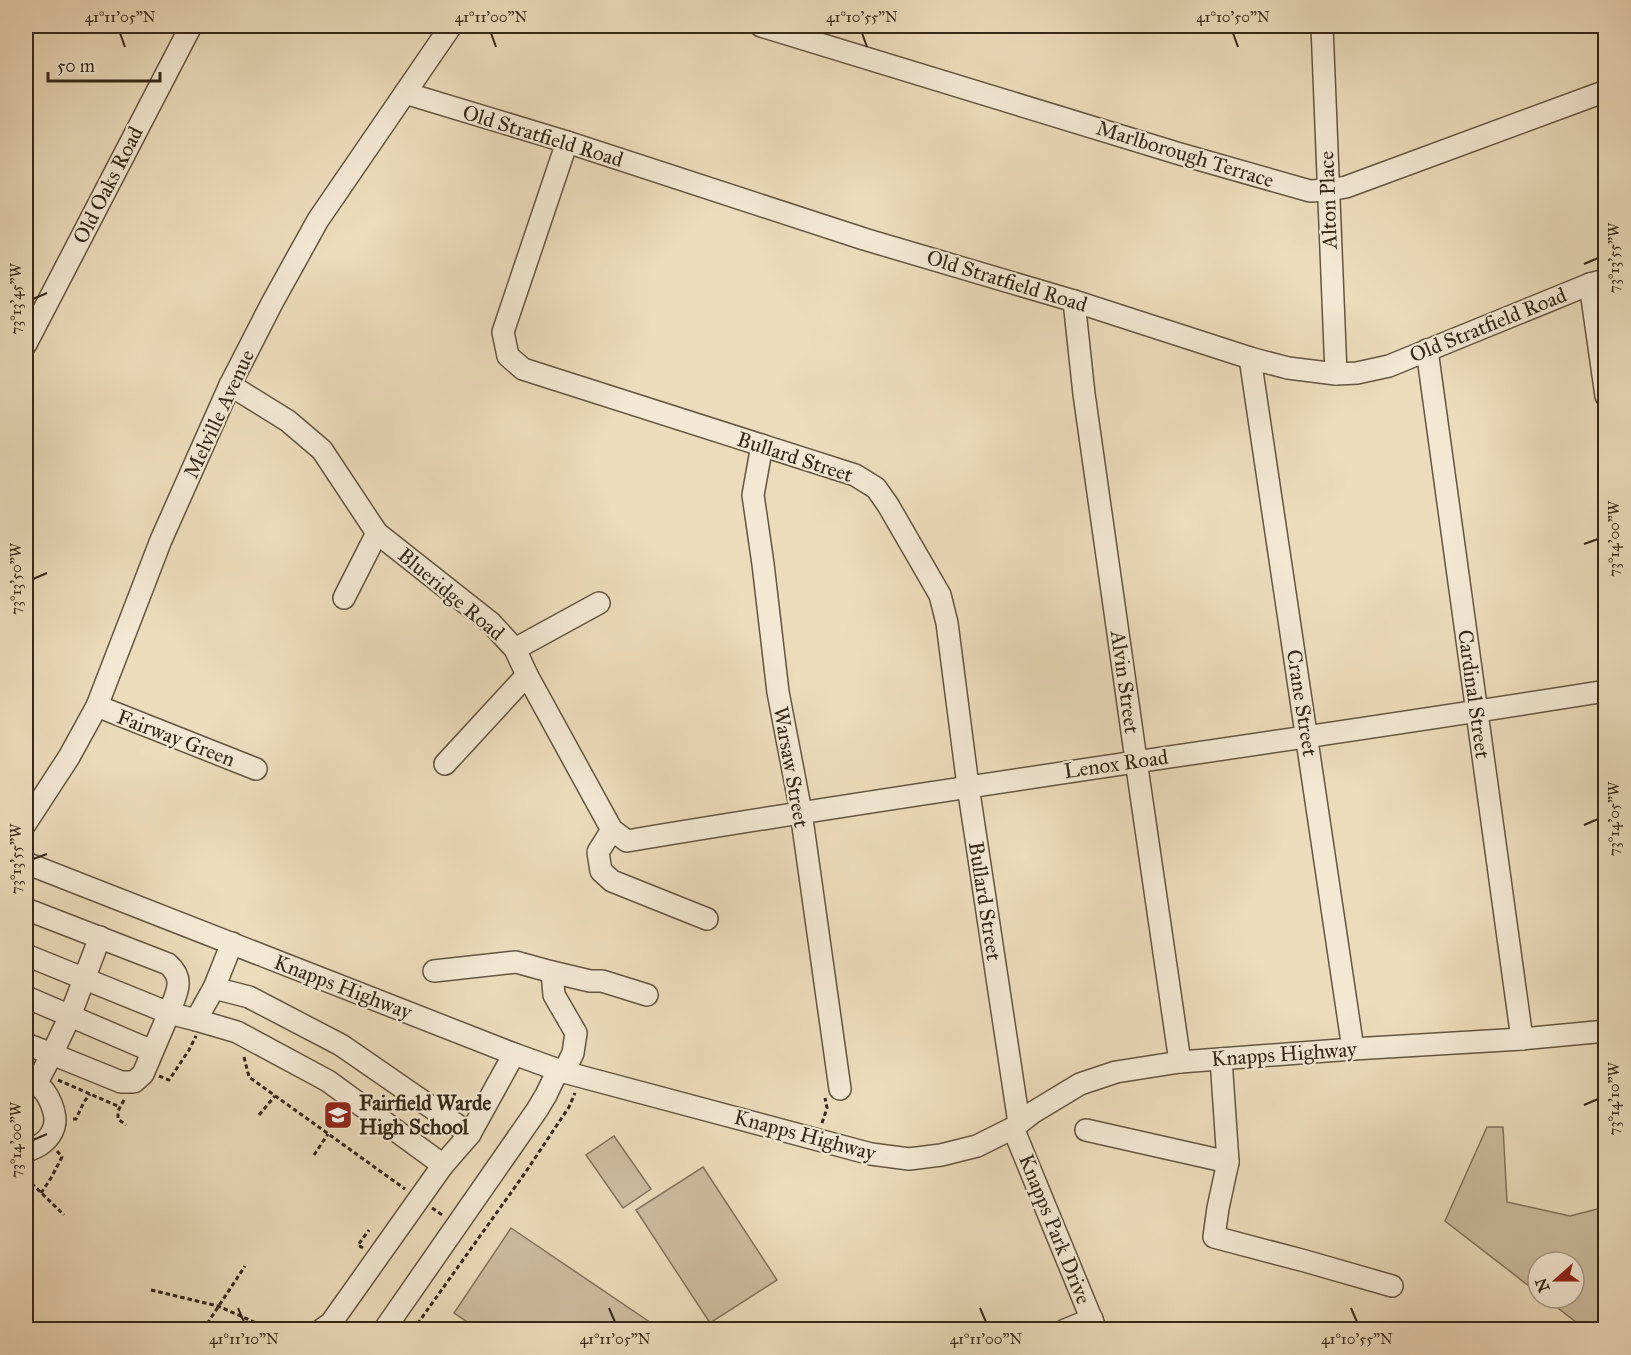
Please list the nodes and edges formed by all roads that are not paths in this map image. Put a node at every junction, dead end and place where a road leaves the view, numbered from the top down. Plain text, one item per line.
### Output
1 (191, 26) edge
2 (451, 26) edge
3 (761, 26) edge
4 (1322, 26) edge
5 (1605, 91) edge
6 (405, 93) junction
7 (567, 142) junction
8 (1328, 190) junction
9 (1598, 282) edge
10 (1074, 301) junction
11 (26, 344) edge
12 (1427, 350) junction
13 (1250, 358) junction
14 (1336, 374) junction
15 (230, 385) junction
16 (1605, 396) edge
17 (762, 445) junction
18 (377, 533) junction
19 (344, 598) dead end
20 (599, 603) dead end
21 (515, 649) junction
22 (526, 675) junction
23 (1605, 691) edge
24 (97, 706) junction
25 (1476, 711) junction
26 (1306, 735) junction
27 (1136, 762) junction
28 (445, 764) dead end
29 (256, 769) dead end
30 (968, 786) junction
31 (801, 812) junction
32 (26, 823) edge
33 (620, 836) junction
34 (26, 863) edge
35 (26, 911) edge
36 (707, 919) dead end
37 (100, 938) junction
38 (232, 943) junction
39 (26, 955) edge
40 (434, 971) dead end
41 (552, 972) junction
42 (85, 978) junction
43 (214, 988) junction
44 (647, 995) dead end
45 (26, 997) edge
46 (169, 1013) junction
47 (70, 1016) junction
48 (197, 1031) junction
49 (1605, 1031) edge
50 (1522, 1039) junction
51 (26, 1044) edge
52 (1353, 1049) junction
53 (152, 1051) junction
54 (52, 1054) junction
55 (514, 1054) junction
56 (1221, 1059) junction
57 (1180, 1062) junction
58 (561, 1071) junction
59 (34, 1081) edge
60 (832, 1093) road end
61 (1016, 1126) junction
62 (1086, 1130) dead end
63 (470, 1134) junction
64 (26, 1151) edge
65 (1228, 1162) junction
66 (443, 1165) junction
67 (1392, 1286) dead end
68 (1094, 1324) edge
69 (331, 1327) edge
70 (384, 1329) edge
71 (1065, 1329) edge

1 - 11 street, Old Oaks Road
2 - 6 street, Melville Avenue
3 - 8 street, Marlborough Terrace
4 - 8 street, Alton Place
5 - 8 street, Marlborough Terrace
6 - 7 street, Old Stratfield Road
6 - 15 street, Melville Avenue
7 - 10 street, Old Stratfield Road
7 - 17 street, Bullard Street
8 - 14 street, Alton Place
9 - 12 street, Old Stratfield Road
9 - 16 street
10 - 13 street, Old Stratfield Road
10 - 27 street, Alvin Street
12 - 14 street, Old Stratfield Road
12 - 25 street, Cardinal Street
13 - 14 street, Old Stratfield Road
13 - 26 street, Crane Street
15 - 18 street, Blueridge Road
15 - 24 street, Melville Avenue
17 - 30 street, Bullard Street
17 - 31 street, Warsaw Street
18 - 19 street
18 - 21 street, Blueridge Road
20 - 21 street
21 - 22 street, Blueridge Road
22 - 28 street
22 - 33 street, Blueridge Road
23 - 25 street, Lenox Road
24 - 29 street, Fairway Green
24 - 32 street, Melville Avenue
25 - 26 street, Lenox Road
25 - 50 street, Cardinal Street
26 - 27 street, Lenox Road
26 - 52 street, Crane Street
27 - 30 street, Lenox Road
27 - 57 street, Alvin Street
30 - 31 street, Lenox Road
30 - 61 street, Bullard Street
31 - 33 street, Lenox Road
31 - 60 street, Warsaw Street
33 - 36 street
34 - 38 street, Knapps Highway
35 - 37 street
37 - 42 street
37 - 46 street
38 - 43 street
38 - 55 street, Knapps Highway
39 - 42 street
40 - 41 street
41 - 44 street
41 - 58 street
42 - 46 street
42 - 47 street
43 - 48 street
43 - 63 street
45 - 47 street
46 - 48 street
46 - 53 street
47 - 53 street
47 - 54 street
48 - 66 street
49 - 50 street, Knapps Highway
50 - 52 street, Knapps Highway
51 - 54 street
52 - 56 street, Knapps Highway
53 - 54 street
54 - 59 street
55 - 58 street, Knapps Highway
55 - 63 street
56 - 57 street, Knapps Highway
56 - 65 street
57 - 61 street, Knapps Highway
58 - 61 street, Knapps Highway
58 - 70 street
59 - 64 street
61 - 68 street, Knapps Park Drive
62 - 65 street
63 - 66 street
65 - 67 street
66 - 69 street
68 - 71 street

